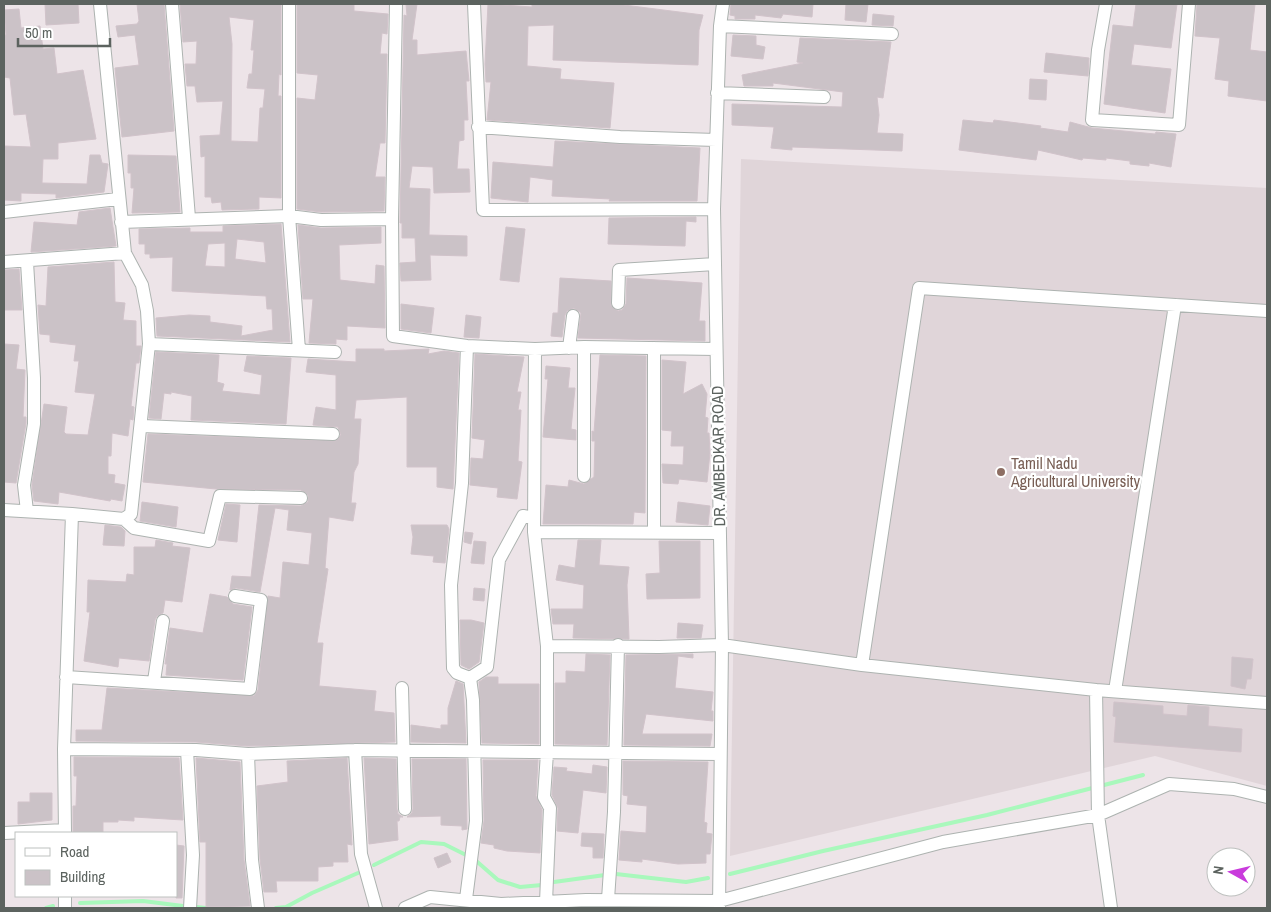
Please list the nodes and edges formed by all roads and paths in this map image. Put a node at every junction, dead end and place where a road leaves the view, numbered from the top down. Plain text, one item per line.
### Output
1 (100, 4) edge
2 (172, 4) edge
3 (289, 4) edge
4 (396, 4) edge
5 (474, 4) edge
6 (723, 4) edge
7 (1106, 4) edge
8 (1189, 4) edge
9 (720, 26) junction
10 (892, 34) dead end
11 (717, 93) junction
12 (824, 97) dead end
13 (478, 127) junction
14 (716, 140) junction
15 (118, 199) junction
16 (714, 209) junction
17 (4, 212) edge
18 (289, 216) junction
19 (189, 218) junction
20 (392, 219) junction
21 (121, 222) junction
22 (125, 253) junction
23 (4, 262) edge
24 (28, 262) junction
25 (715, 264) junction
26 (618, 303) dead end
27 (1175, 305) junction
28 (1267, 311) edge
29 (573, 316) dead end
30 (149, 344) junction
31 (467, 346) junction
32 (584, 347) junction
33 (569, 348) junction
34 (654, 348) junction
35 (535, 349) junction
36 (716, 349) junction
37 (299, 350) junction
38 (335, 352) dead end
39 (142, 426) junction
40 (333, 434) dead end
41 (584, 476) dead end
42 (301, 498) dead end
43 (4, 510) edge
44 (27, 511) junction
45 (72, 514) junction
46 (534, 518) junction
47 (124, 519) junction
48 (534, 532) junction
49 (654, 532) junction
50 (720, 533) junction
51 (234, 596) dead end
52 (163, 621) dead end
53 (722, 645) junction
54 (547, 646) junction
55 (618, 646) junction
56 (862, 665) junction
57 (66, 677) junction
58 (470, 678) junction
59 (154, 681) junction
60 (402, 688) dead end
61 (1096, 690) junction
62 (1115, 691) junction
63 (1267, 703) edge
64 (64, 749) junction
65 (187, 750) junction
66 (355, 750) junction
67 (403, 751) junction
68 (473, 753) junction
69 (547, 753) junction
70 (248, 754) junction
71 (615, 754) junction
72 (720, 754) junction
73 (1267, 797) edge
74 (405, 809) dead end
75 (1098, 815) junction
76 (65, 832) edge
77 (466, 899) junction
78 (608, 899) junction
79 (546, 902) junction
80 (719, 904) edge
81 (190, 908) edge
82 (258, 908) edge
83 (376, 908) edge
84 (404, 908) edge
85 (1111, 908) edge

1 - 15 street
2 - 19 street
3 - 18 street
4 - 20 street
5 - 13 street
6 - 9 street, DR. AMBEDKAR ROAD
7 - 8 street
9 - 10 street
9 - 11 street, DR. AMBEDKAR ROAD
11 - 12 street
11 - 14 street, DR. AMBEDKAR ROAD
13 - 14 street
13 - 16 street
14 - 16 street, DR. AMBEDKAR ROAD
15 - 17 street
15 - 21 street
16 - 25 street, DR. AMBEDKAR ROAD
18 - 19 street
18 - 20 street
18 - 37 street
19 - 21 street
20 - 31 street
21 - 22 street
22 - 24 street
22 - 30 street
23 - 24 street
24 - 44 street
25 - 26 street
25 - 36 street, DR. AMBEDKAR ROAD
27 - 28 street
27 - 56 street
27 - 62 street
29 - 33 street
30 - 37 street
30 - 39 street
31 - 35 street
31 - 58 street
32 - 33 street
32 - 34 street
32 - 41 street
33 - 35 street
34 - 36 street
34 - 49 street
35 - 46 street
36 - 50 street, DR. AMBEDKAR ROAD
37 - 38 street
39 - 40 street
39 - 47 street
42 - 47 street
43 - 44 street
44 - 45 street
45 - 47 street
45 - 57 street
46 - 48 street
46 - 58 street
48 - 49 street
48 - 54 street
49 - 50 street
50 - 53 street, DR. AMBEDKAR ROAD
51 - 59 street
52 - 59 street
53 - 55 street
53 - 56 street
53 - 72 street, DR. AMBEDKAR ROAD
54 - 55 street
54 - 69 street
55 - 71 street
56 - 61 street
57 - 59 street
57 - 64 street
58 - 68 street
60 - 67 street
61 - 62 street
61 - 75 street
62 - 63 street
64 - 65 street
64 - 76 street
65 - 70 street
65 - 81 street
66 - 67 street
66 - 70 street
66 - 83 street
67 - 68 street
67 - 74 street
68 - 69 street
68 - 77 street
69 - 71 street
69 - 79 street
70 - 82 street
71 - 72 street
71 - 78 street
72 - 80 street, DR. AMBEDKAR ROAD
73 - 75 street
75 - 80 street
75 - 85 street
77 - 79 street
77 - 84 street
78 - 79 street
78 - 80 street

